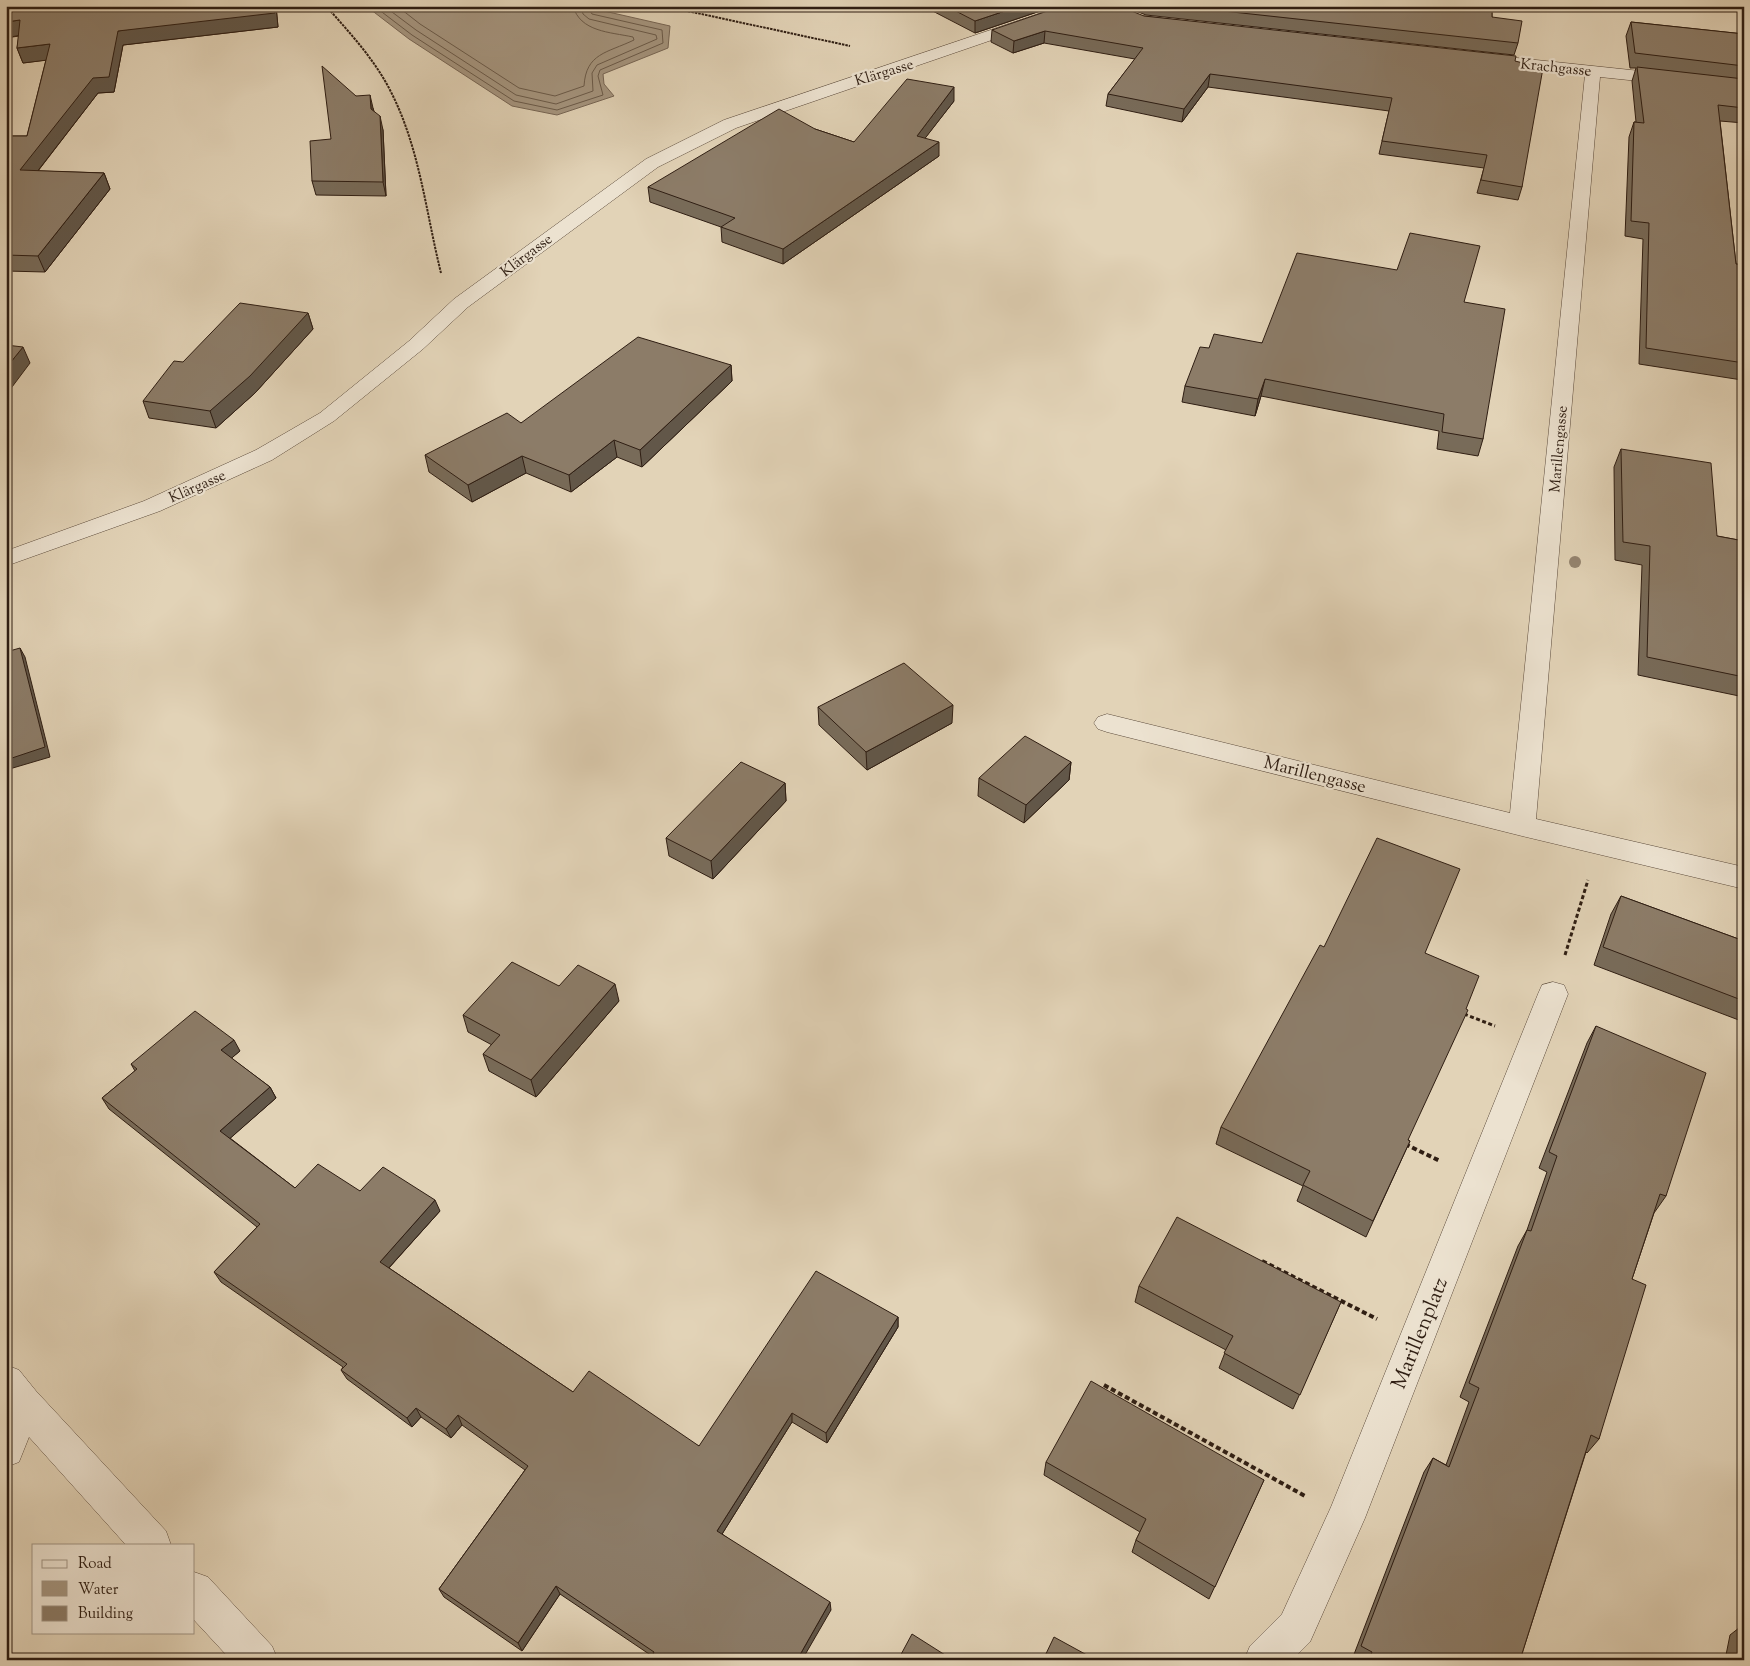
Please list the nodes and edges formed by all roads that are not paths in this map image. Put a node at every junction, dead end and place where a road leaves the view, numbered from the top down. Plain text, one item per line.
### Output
1 (1077, 6) edge
2 (1476, 58) edge
3 (1593, 71) junction
4 (1744, 87) edge
5 (6, 559) edge
6 (1107, 723) dead end
7 (1522, 826) junction
8 (1744, 878) edge
9 (1552, 994) road end
10 (14, 1393) edge
11 (6, 1449) edge
12 (151, 1544) edge
13 (195, 1592) edge
14 (258, 1660) edge
15 (1264, 1660) edge

1 - 5 street, Klärgasse
2 - 3 street, Krachgasse
3 - 4 street, Krachgasse
3 - 7 street, Marillengasse
6 - 7 street, Marillengasse
7 - 8 street, Marillengasse
9 - 15 street, Marillenplatz
10 - 11 street
10 - 12 street
13 - 14 street

